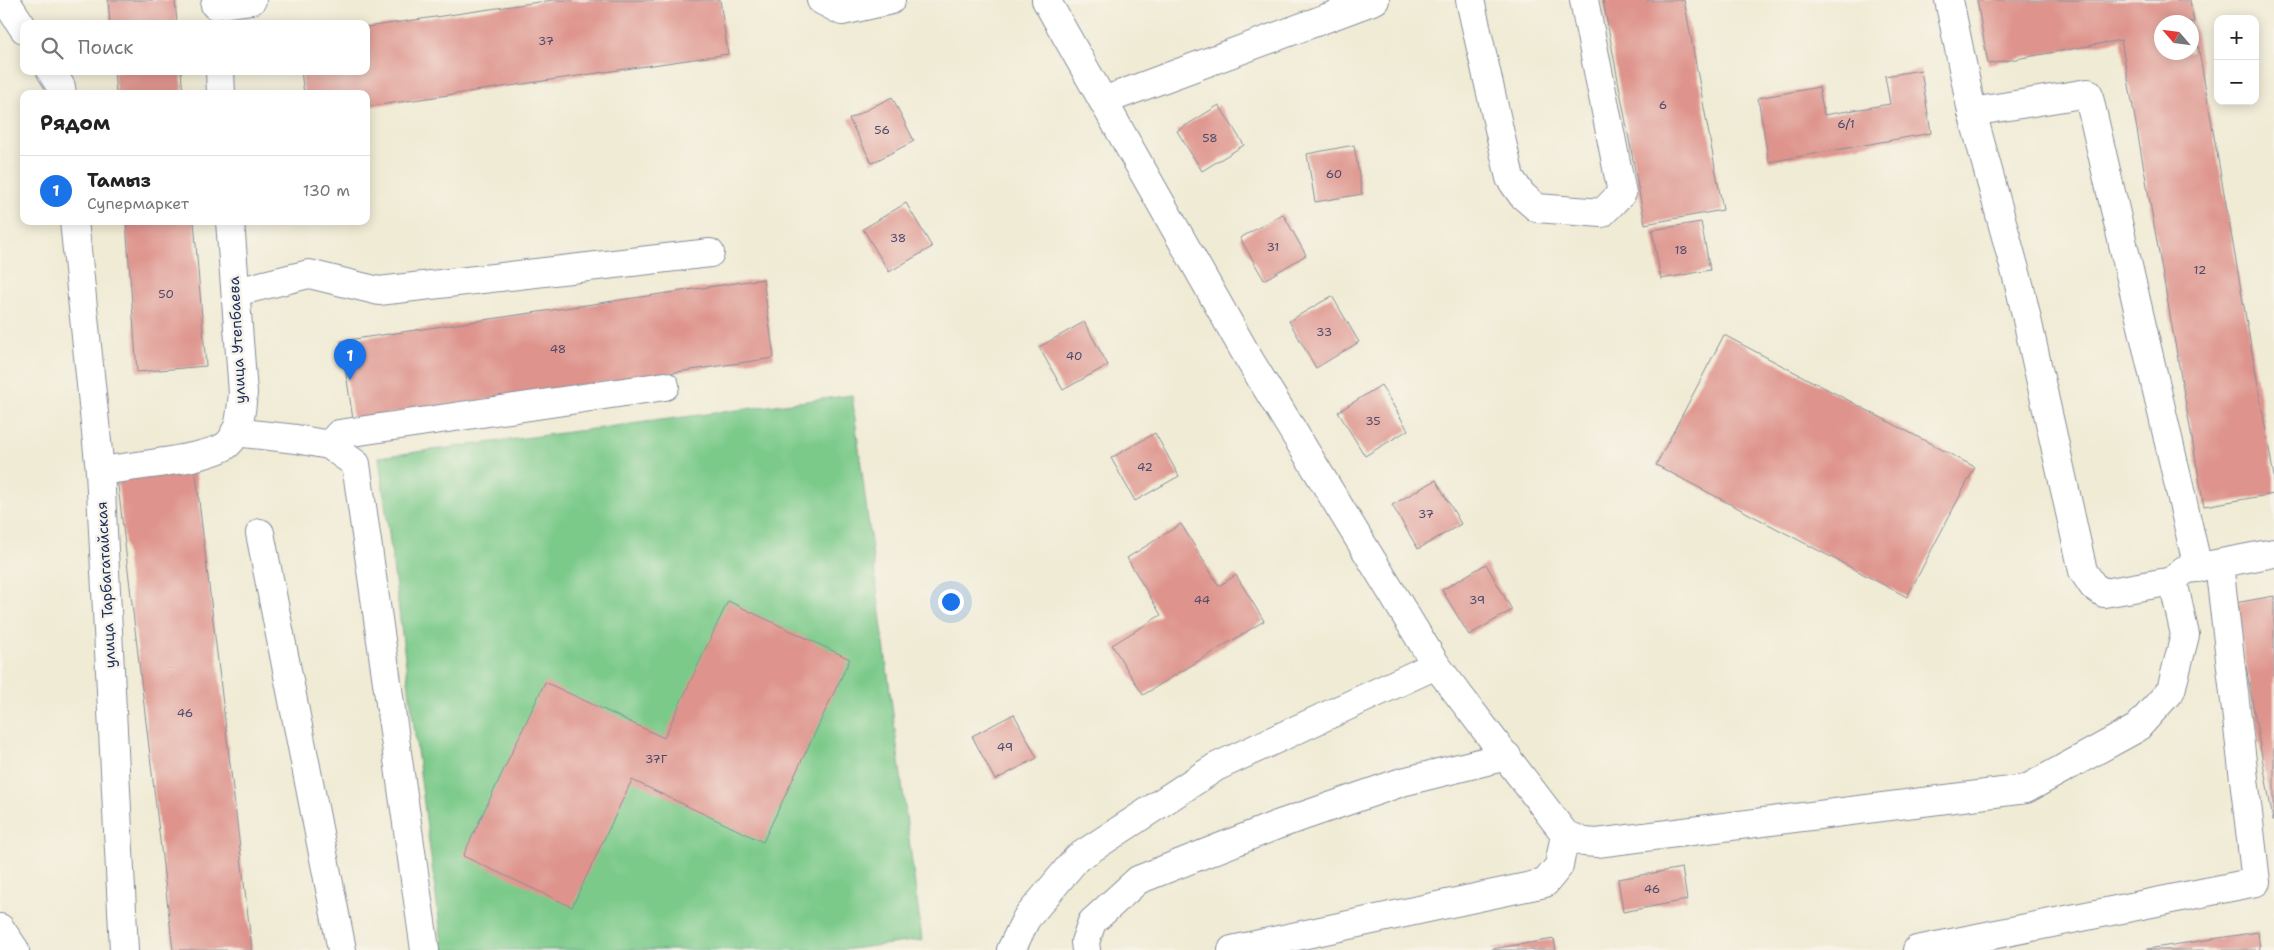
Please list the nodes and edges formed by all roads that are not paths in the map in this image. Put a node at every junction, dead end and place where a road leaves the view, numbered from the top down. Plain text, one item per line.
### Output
1 (5, 0) edge
2 (252, 0) edge
3 (821, 0) edge
4 (891, 0) edge
5 (1046, 0) edge
6 (1375, 0) edge
7 (1470, 0) edge
8 (1584, 0) edge
9 (1949, 0) edge
10 (215, 10) edge
11 (20, 23) edge
12 (54, 75) edge
13 (220, 75) edge
14 (61, 90) edge
15 (221, 90) edge
16 (1104, 101) junction
17 (1972, 112) junction
18 (74, 225) edge
19 (230, 225) edge
20 (710, 253) dead end
21 (236, 292) junction
22 (665, 386) dead end
23 (235, 432) junction
24 (328, 445) junction
25 (100, 471) junction
26 (260, 533) dead end
27 (2274, 553) edge
28 (2208, 566) junction
29 (2173, 582) junction
30 (1436, 664) junction
31 (1507, 756) junction
32 (1565, 834) junction
33 (0, 928) edge
34 (15, 950) edge
35 (124, 950) edge
36 (342, 950) edge
37 (425, 950) edge
38 (1011, 950) edge
39 (1086, 950) edge
40 (1232, 950) edge
41 (1917, 950) edge

1 - 11 street
2 - 10 street
3 - 4 street
5 - 16 street
6 - 16 street
7 - 8 street
9 - 17 street
12 - 14 street
13 - 15 street
16 - 30 street
17 - 28 street
17 - 29 street
18 - 25 street, улица Тарбагатайская
19 - 21 street, улица Утепбаева
20 - 21 street
21 - 23 street, улица Утепбаева
22 - 24 street
23 - 24 street
23 - 25 street
24 - 37 street
25 - 35 street, улица Тарбагатайская
26 - 36 street
27 - 28 street
28 - 29 street
28 - 41 street
29 - 32 street
30 - 31 street
30 - 38 street
31 - 32 street
31 - 39 street
32 - 40 street
33 - 34 street

